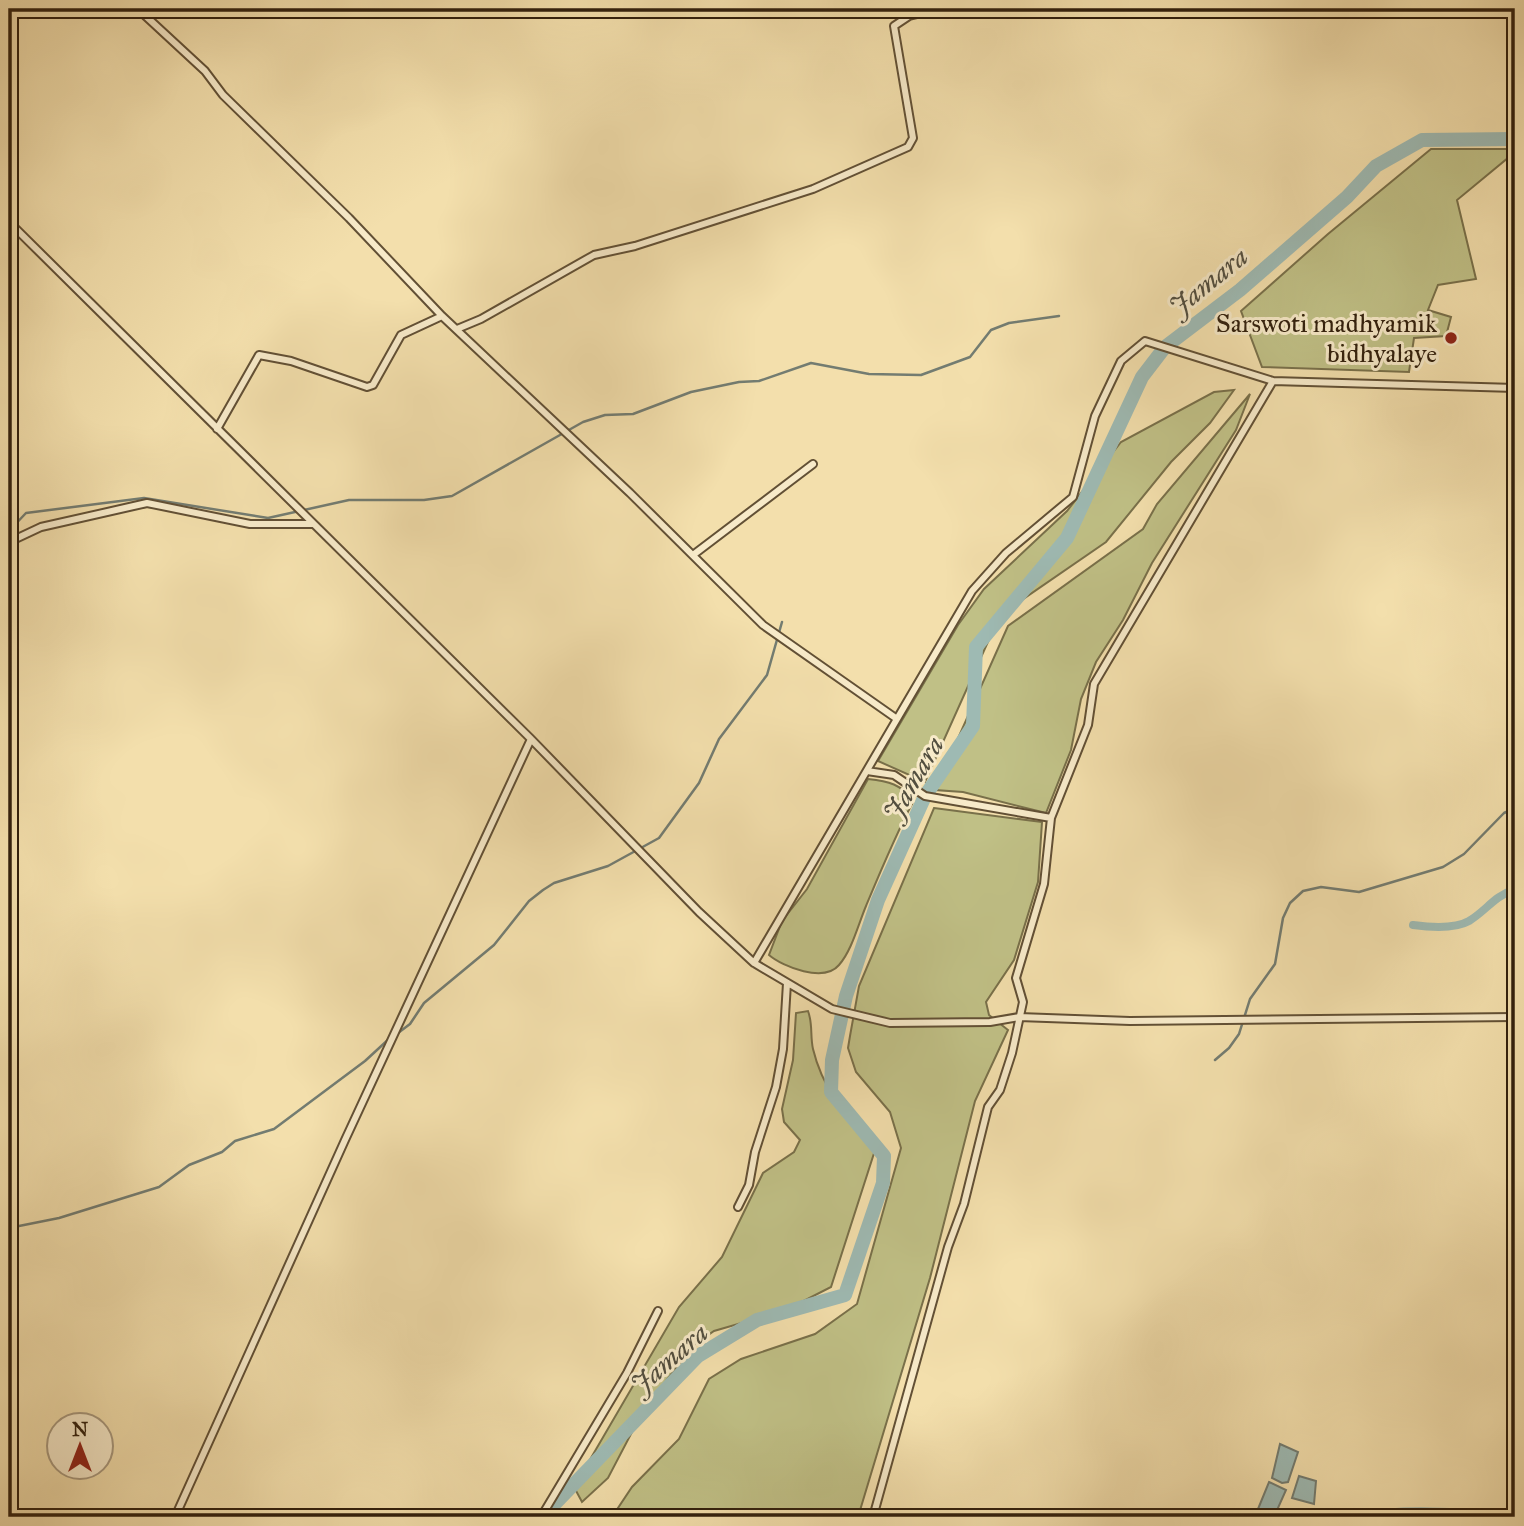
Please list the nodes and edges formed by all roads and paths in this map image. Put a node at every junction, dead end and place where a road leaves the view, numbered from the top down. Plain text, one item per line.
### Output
1 (138, 9) edge
2 (939, 9) edge
3 (9, 222) edge
4 (442, 316) junction
5 (457, 329) junction
6 (1273, 381) junction
7 (1515, 388) edge
8 (217, 429) junction
9 (813, 464) dead end
10 (313, 524) junction
11 (9, 542) edge
12 (693, 555) junction
13 (897, 719) junction
14 (531, 739) junction
15 (867, 771) junction
16 (1051, 818) junction
17 (754, 962) junction
18 (787, 983) junction
19 (1019, 1017) junction
20 (1515, 1017) edge
21 (738, 1207) dead end
22 (658, 1311) dead end
23 (175, 1517) edge
24 (541, 1517) edge
25 (873, 1517) edge

1 - 4 street
2 - 5 street
3 - 8 street
4 - 5 street
4 - 8 street
5 - 12 street
6 - 7 street
6 - 13 street
6 - 16 street
8 - 10 street
9 - 12 street
10 - 11 street
10 - 14 street
12 - 13 street
13 - 15 street
14 - 17 street
14 - 23 street
15 - 16 street
15 - 17 street
16 - 19 street
17 - 18 street
18 - 19 street
18 - 21 street
19 - 20 street
19 - 25 street
22 - 24 street

